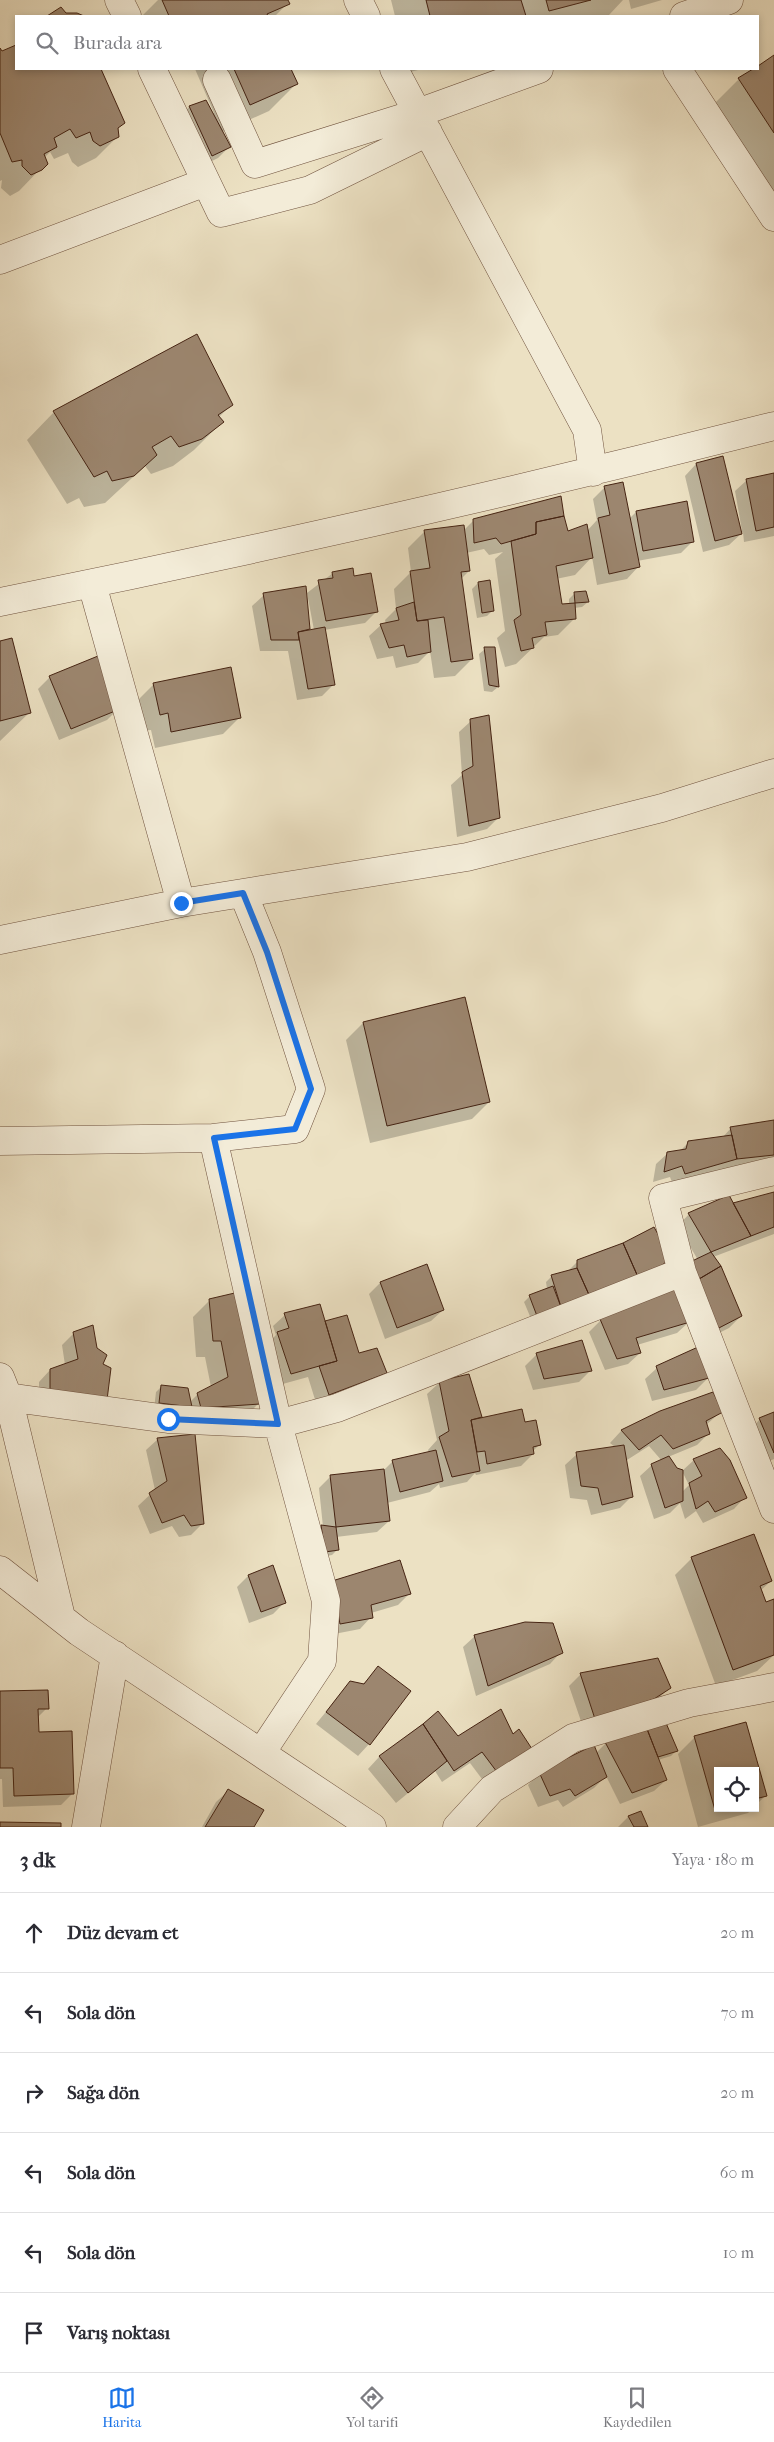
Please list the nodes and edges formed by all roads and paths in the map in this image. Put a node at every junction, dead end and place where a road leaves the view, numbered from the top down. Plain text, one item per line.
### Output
1 (119, 0) edge
2 (358, 0) edge
3 (729, 0) edge
4 (126, 15) edge
5 (366, 15) edge
6 (687, 15) edge
7 (152, 70) edge
8 (395, 70) edge
9 (537, 70) edge
10 (678, 70) edge
11 (217, 80) dead end
12 (423, 122) junction
13 (206, 182) junction
14 (774, 217) edge
15 (0, 260) edge
16 (774, 426) edge
17 (593, 472) junction
18 (92, 584) junction
19 (0, 602) edge
20 (774, 773) edge
21 (243, 893) junction
22 (181, 903) junction
23 (0, 940) edge
24 (214, 1138) junction
25 (0, 1141) edge
26 (774, 1171) edge
27 (682, 1272) junction
28 (2, 1390) edge
29 (278, 1424) junction
30 (772, 1499) edge
31 (0, 1570) edge
32 (61, 1617) junction
33 (115, 1655) junction
34 (774, 1687) edge
35 (261, 1753) junction
36 (86, 1827) edge
37 (372, 1827) edge
38 (457, 1827) edge

1 - 4 street
2 - 5 street
3 - 6 street
7 - 13 street
8 - 12 street
9 - 12 street
10 - 14 street
11 - 12 street
12 - 13 street
12 - 17 street
13 - 15 street
16 - 17 street
17 - 18 street
18 - 19 street
18 - 22 street
20 - 21 street
21 - 22 street
21 - 24 street
22 - 23 street
24 - 25 street
24 - 29 street
26 - 27 street
27 - 29 street
27 - 30 street
28 - 29 street
28 - 32 street
29 - 35 street
31 - 32 street
32 - 33 street
33 - 35 street
33 - 36 street
34 - 38 street
35 - 37 street

